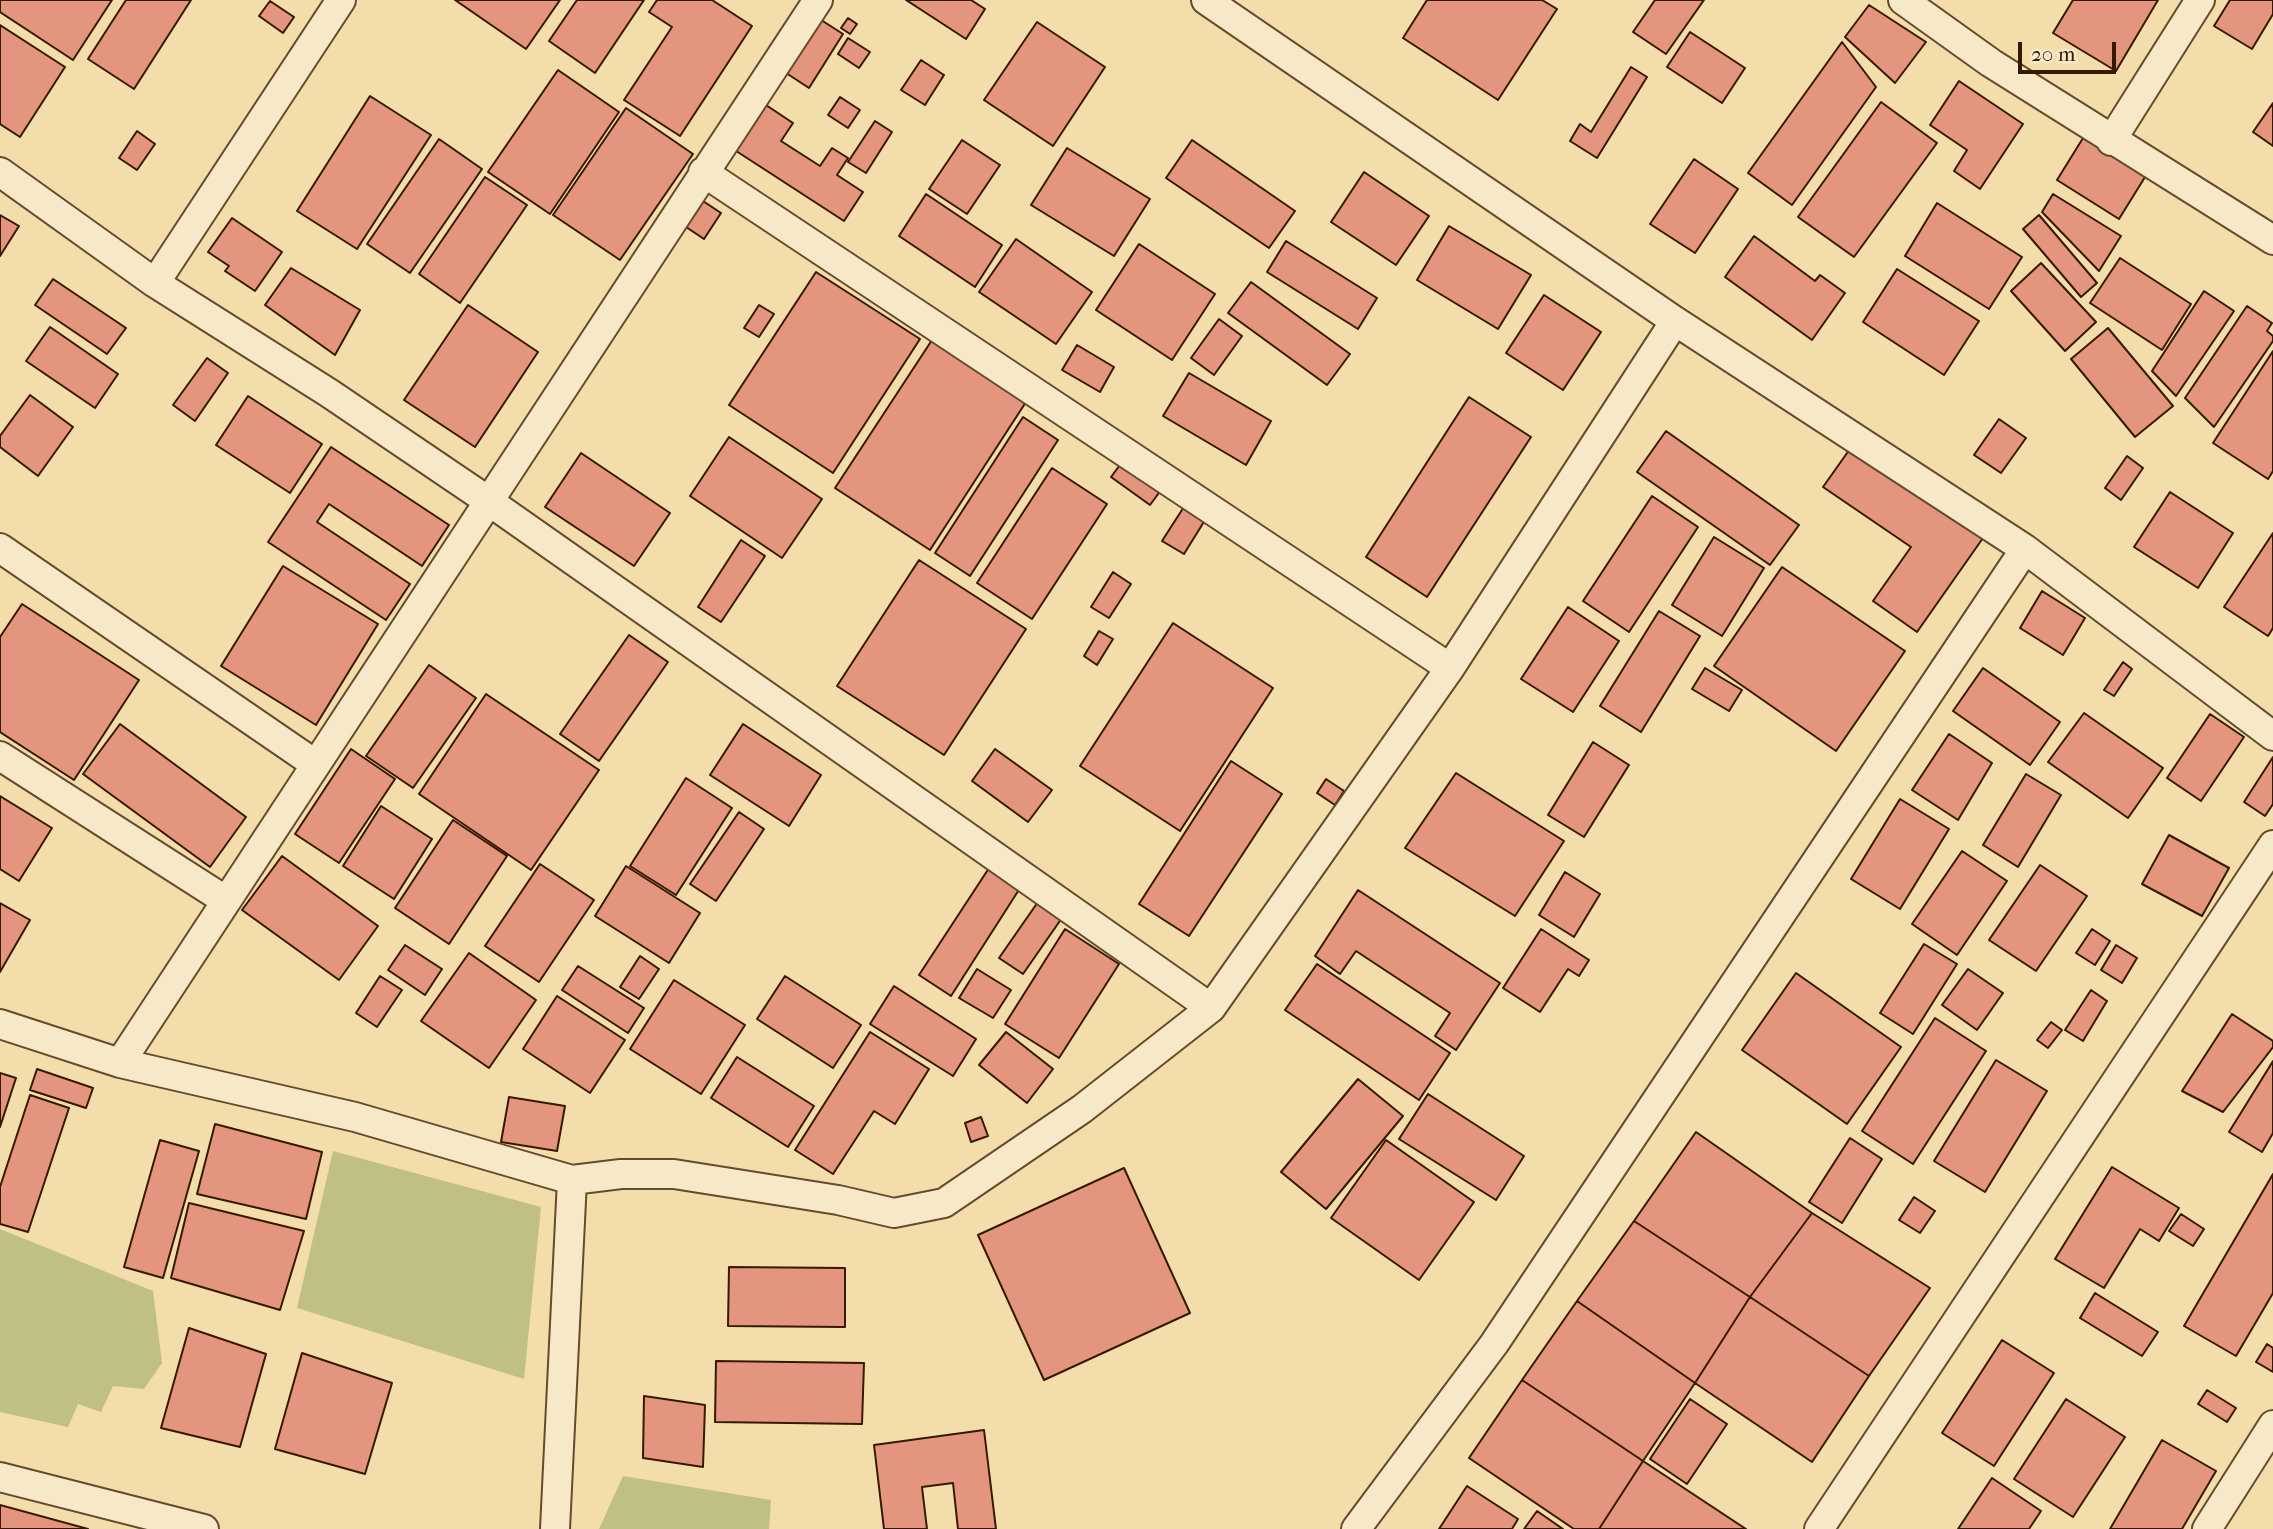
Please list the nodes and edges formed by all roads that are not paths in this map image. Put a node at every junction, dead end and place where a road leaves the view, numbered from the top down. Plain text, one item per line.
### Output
1 (341, 0) edge
2 (818, 0) edge
3 (1206, 0) edge
4 (1903, 0) edge
5 (2200, 0) edge
6 (2111, 141) junction
7 (0, 172) edge
8 (703, 172) junction
9 (2273, 240) edge
10 (155, 283) junction
11 (1675, 321) junction
12 (488, 500) junction
13 (0, 548) edge
14 (2025, 549) junction
15 (1450, 668) junction
16 (2273, 736) edge
17 (0, 756) edge
18 (314, 764) junction
19 (2273, 845) edge
20 (225, 900) junction
21 (1211, 1009) junction
22 (0, 1024) edge
23 (120, 1063) junction
24 (572, 1180) junction
25 (2273, 1425) edge
26 (0, 1477) edge
27 (159, 1524) edge
28 (204, 1529) edge
29 (555, 1529) edge
30 (1356, 1529) edge
31 (1819, 1529) edge
32 (2207, 1529) edge

1 - 10 street
2 - 8 street
3 - 11 street
4 - 6 street
5 - 6 street
6 - 9 street
7 - 10 street
8 - 12 street
8 - 15 street
10 - 12 street
11 - 14 street
11 - 15 street
12 - 18 street
12 - 21 street
13 - 18 street
14 - 16 street
14 - 30 street
15 - 21 street
17 - 20 street
18 - 20 street
19 - 31 street
20 - 23 street
21 - 24 street
22 - 23 street
23 - 24 street
24 - 29 street
25 - 32 street
26 - 27 street
27 - 28 street

